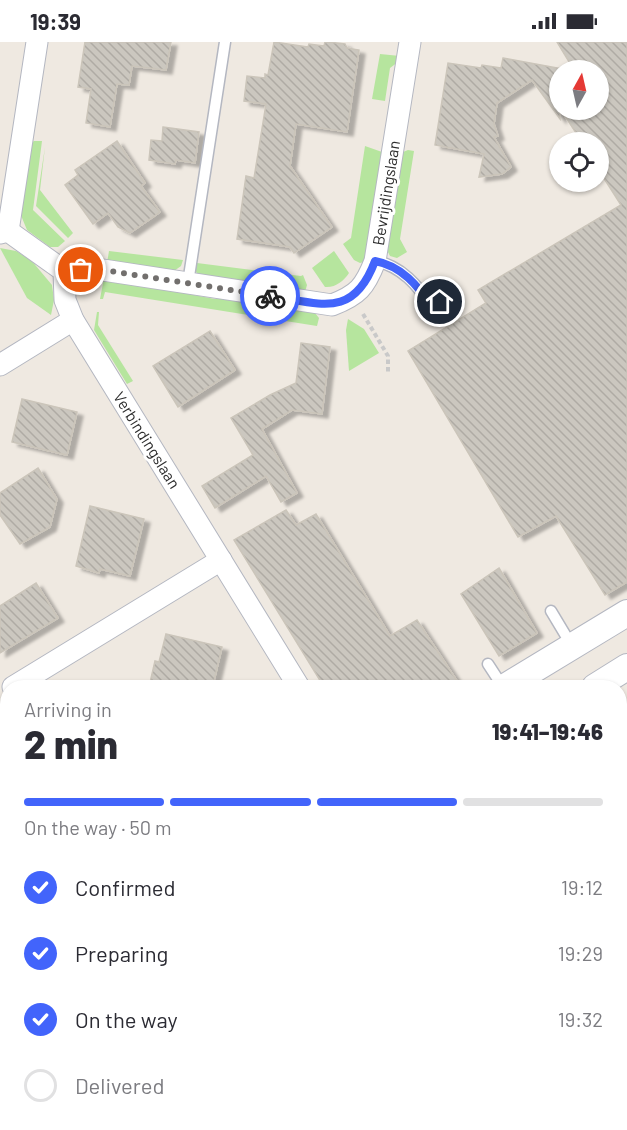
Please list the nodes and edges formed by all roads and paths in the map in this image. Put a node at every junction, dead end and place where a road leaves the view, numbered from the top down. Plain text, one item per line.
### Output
1 (37, 42) edge
2 (225, 42) edge
3 (410, 42) edge
4 (4, 232) edge
5 (375, 261) junction
6 (64, 271) junction
7 (188, 283) junction
8 (440, 302) dead end
9 (361, 311) dead end
10 (74, 320) junction
11 (0, 365) edge
12 (388, 372) dead end
13 (220, 560) junction
14 (551, 611) dead end
15 (627, 613) edge
16 (573, 646) junction
17 (488, 664) dead end
18 (627, 667) edge
19 (24, 680) edge
20 (295, 680) edge
21 (499, 680) edge
22 (516, 680) edge
23 (606, 680) edge

1 - 4 street
2 - 7 lane
3 - 5 street, Bevrijdingslaan
4 - 6 street
5 - 7 street, Bevrijdingslaan
5 - 8 lane
6 - 7 street, Bevrijdingslaan
6 - 10 street, Verbindingslaan
9 - 12 path
10 - 11 street
10 - 13 street, Verbindingslaan
13 - 19 street
13 - 20 street, Verbindingslaan
14 - 16 lane
15 - 16 street
16 - 22 street
17 - 21 lane
18 - 23 street

